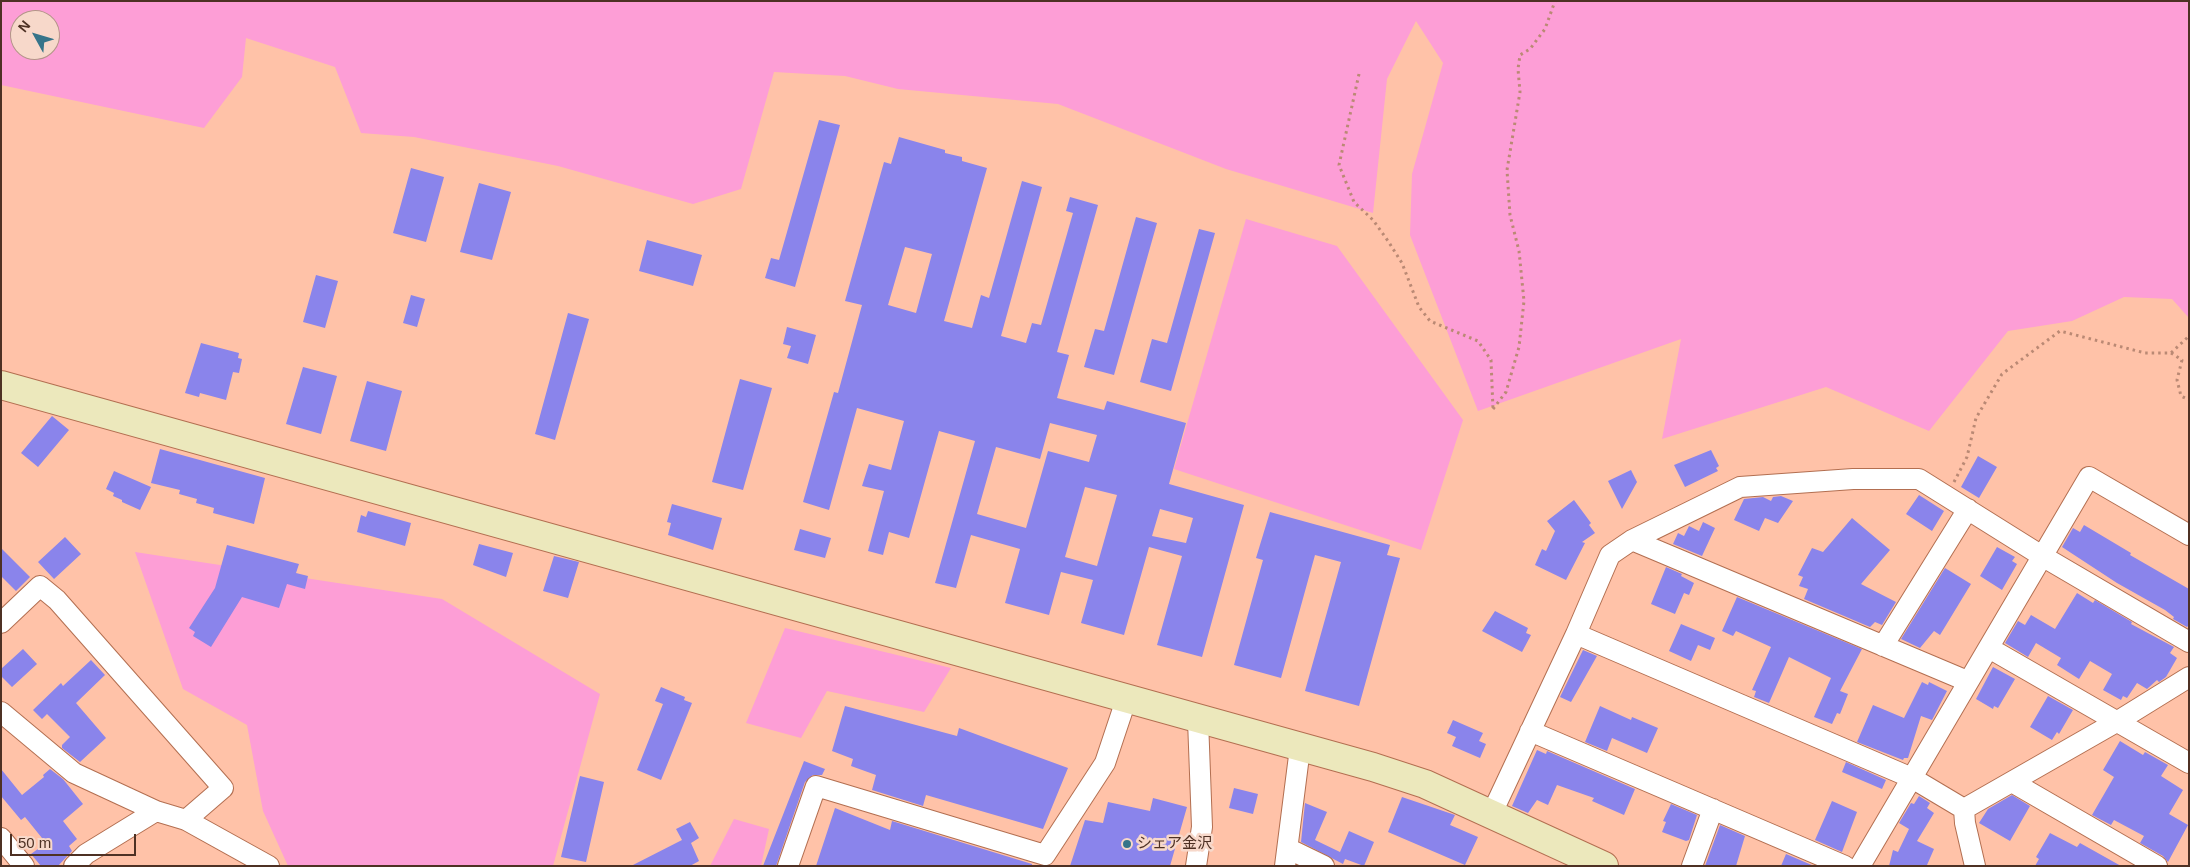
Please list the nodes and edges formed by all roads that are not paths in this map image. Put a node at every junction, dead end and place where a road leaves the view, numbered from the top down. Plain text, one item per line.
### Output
1 (1, 385) edge
2 (1968, 509) junction
3 (2189, 535) edge
4 (1632, 540) junction
5 (2042, 556) junction
6 (1, 623) edge
7 (1576, 634) junction
8 (2189, 642) edge
9 (1883, 646) junction
10 (1989, 648) junction
11 (2189, 677) edge
12 (1967, 681) junction
13 (1126, 700) junction
14 (1, 712) edge
15 (1198, 720) junction
16 (2118, 721) junction
17 (1530, 731) junction
18 (1300, 748) junction
19 (2189, 763) edge
20 (1912, 778) junction
21 (2012, 782) junction
22 (1713, 809) junction
23 (1964, 809) junction
24 (156, 811) junction
25 (1492, 813) junction
26 (186, 820) junction
27 (1, 838) edge
28 (1287, 857) edge
29 (1589, 863) edge
30 (24, 866) edge
31 (74, 866) edge
32 (269, 866) edge
33 (788, 866) edge
34 (1196, 866) edge
35 (1324, 866) edge
36 (1692, 866) edge
37 (1845, 866) edge
38 (1860, 866) edge
39 (1976, 866) edge
40 (2157, 866) edge

1 - 13 street
2 - 4 street
2 - 5 street
2 - 9 street
3 - 5 street
4 - 7 street
4 - 9 street
5 - 8 street
5 - 10 street
6 - 26 street
7 - 17 street
7 - 20 street
9 - 12 street
10 - 12 street
10 - 16 street
11 - 16 street
12 - 20 street
13 - 15 street
13 - 33 street
14 - 24 street
15 - 18 street
15 - 34 street
16 - 19 street
16 - 21 street
17 - 22 street
17 - 25 street
18 - 25 street
18 - 28 street
20 - 23 street
20 - 38 street
21 - 23 street
21 - 40 street
22 - 36 street
22 - 37 street
23 - 39 street
24 - 26 street
24 - 31 street
25 - 29 street
26 - 32 street
27 - 30 street
28 - 35 street

